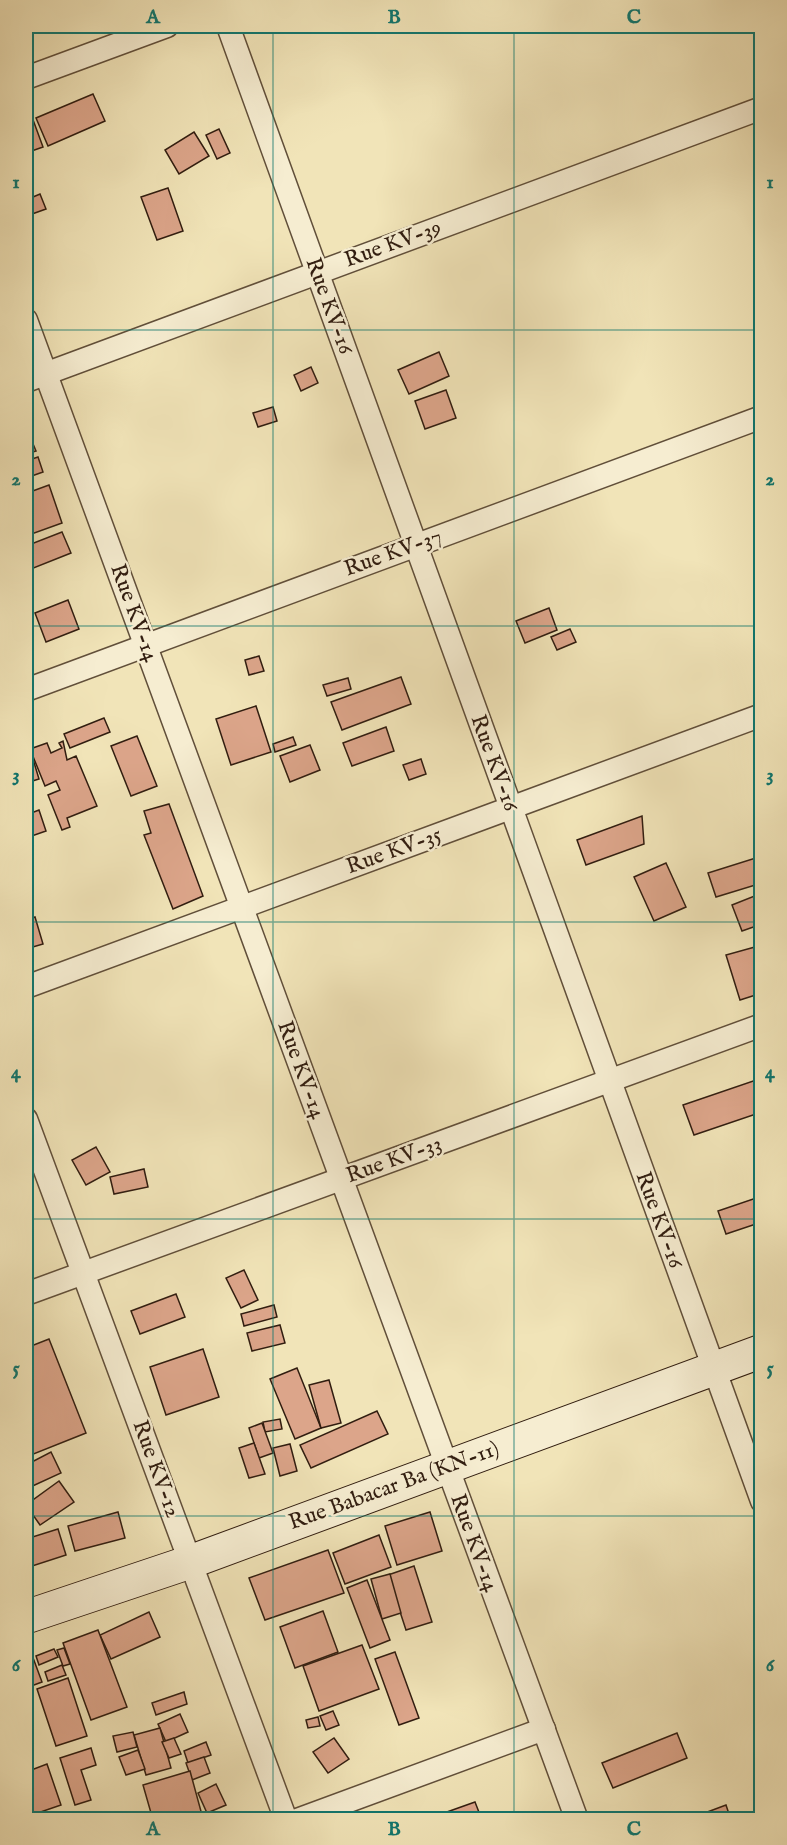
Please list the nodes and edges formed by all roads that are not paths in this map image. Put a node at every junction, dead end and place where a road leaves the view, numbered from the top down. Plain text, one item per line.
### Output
1 (167, 26) edge
2 (228, 26) edge
3 (26, 78) edge
4 (762, 108) edge
5 (317, 273) junction
6 (26, 320) edge
7 (35, 377) edge
8 (762, 417) edge
9 (416, 545) junction
10 (146, 645) junction
11 (26, 690) edge
12 (762, 715) edge
13 (510, 808) junction
14 (242, 907) junction
15 (26, 987) edge
16 (762, 1025) edge
17 (609, 1080) junction
18 (26, 1119) edge
19 (342, 1179) junction
20 (83, 1273) junction
21 (26, 1294) edge
22 (762, 1351) edge
23 (712, 1370) junction
24 (446, 1467) junction
25 (762, 1501) edge
26 (190, 1562) junction
27 (26, 1617) edge
28 (544, 1729) junction
29 (286, 1820) edge
30 (297, 1820) edge
31 (577, 1820) edge

1 - 3 street
2 - 5 street, Rue KV-16
4 - 5 street, Rue KV-39
5 - 7 street, Rue KV-39
5 - 9 street, Rue KV-16
6 - 7 street, Rue KV-14
7 - 10 street, Rue KV-14
8 - 9 street, Rue KV-37
9 - 10 street, Rue KV-37
9 - 13 street, Rue KV-16
10 - 11 street, Rue KV-37
10 - 14 street, Rue KV-14
12 - 13 street, Rue KV-35
13 - 14 street, Rue KV-35
13 - 17 street, Rue KV-16
14 - 15 street, Rue KV-35
14 - 19 street, Rue KV-14
16 - 17 street, Rue KV-33
17 - 19 street, Rue KV-33
17 - 23 street, Rue KV-16
18 - 20 street, Rue KV-12
19 - 20 street, Rue KV-33
19 - 24 street, Rue KV-14
20 - 21 street, Rue KV-33
20 - 26 street, Rue KV-12
22 - 23 street, Rue Babacar Ba (KN-11)
23 - 24 street, Rue Babacar Ba (KN-11)
23 - 25 street, Rue KV-16
24 - 26 street, Rue Babacar Ba (KN-11)
24 - 28 street, Rue KV-14
26 - 27 street, Rue Babacar Ba (KN-11)
26 - 29 street, Rue KV-12
28 - 30 street
28 - 31 street, Rue KV-14

